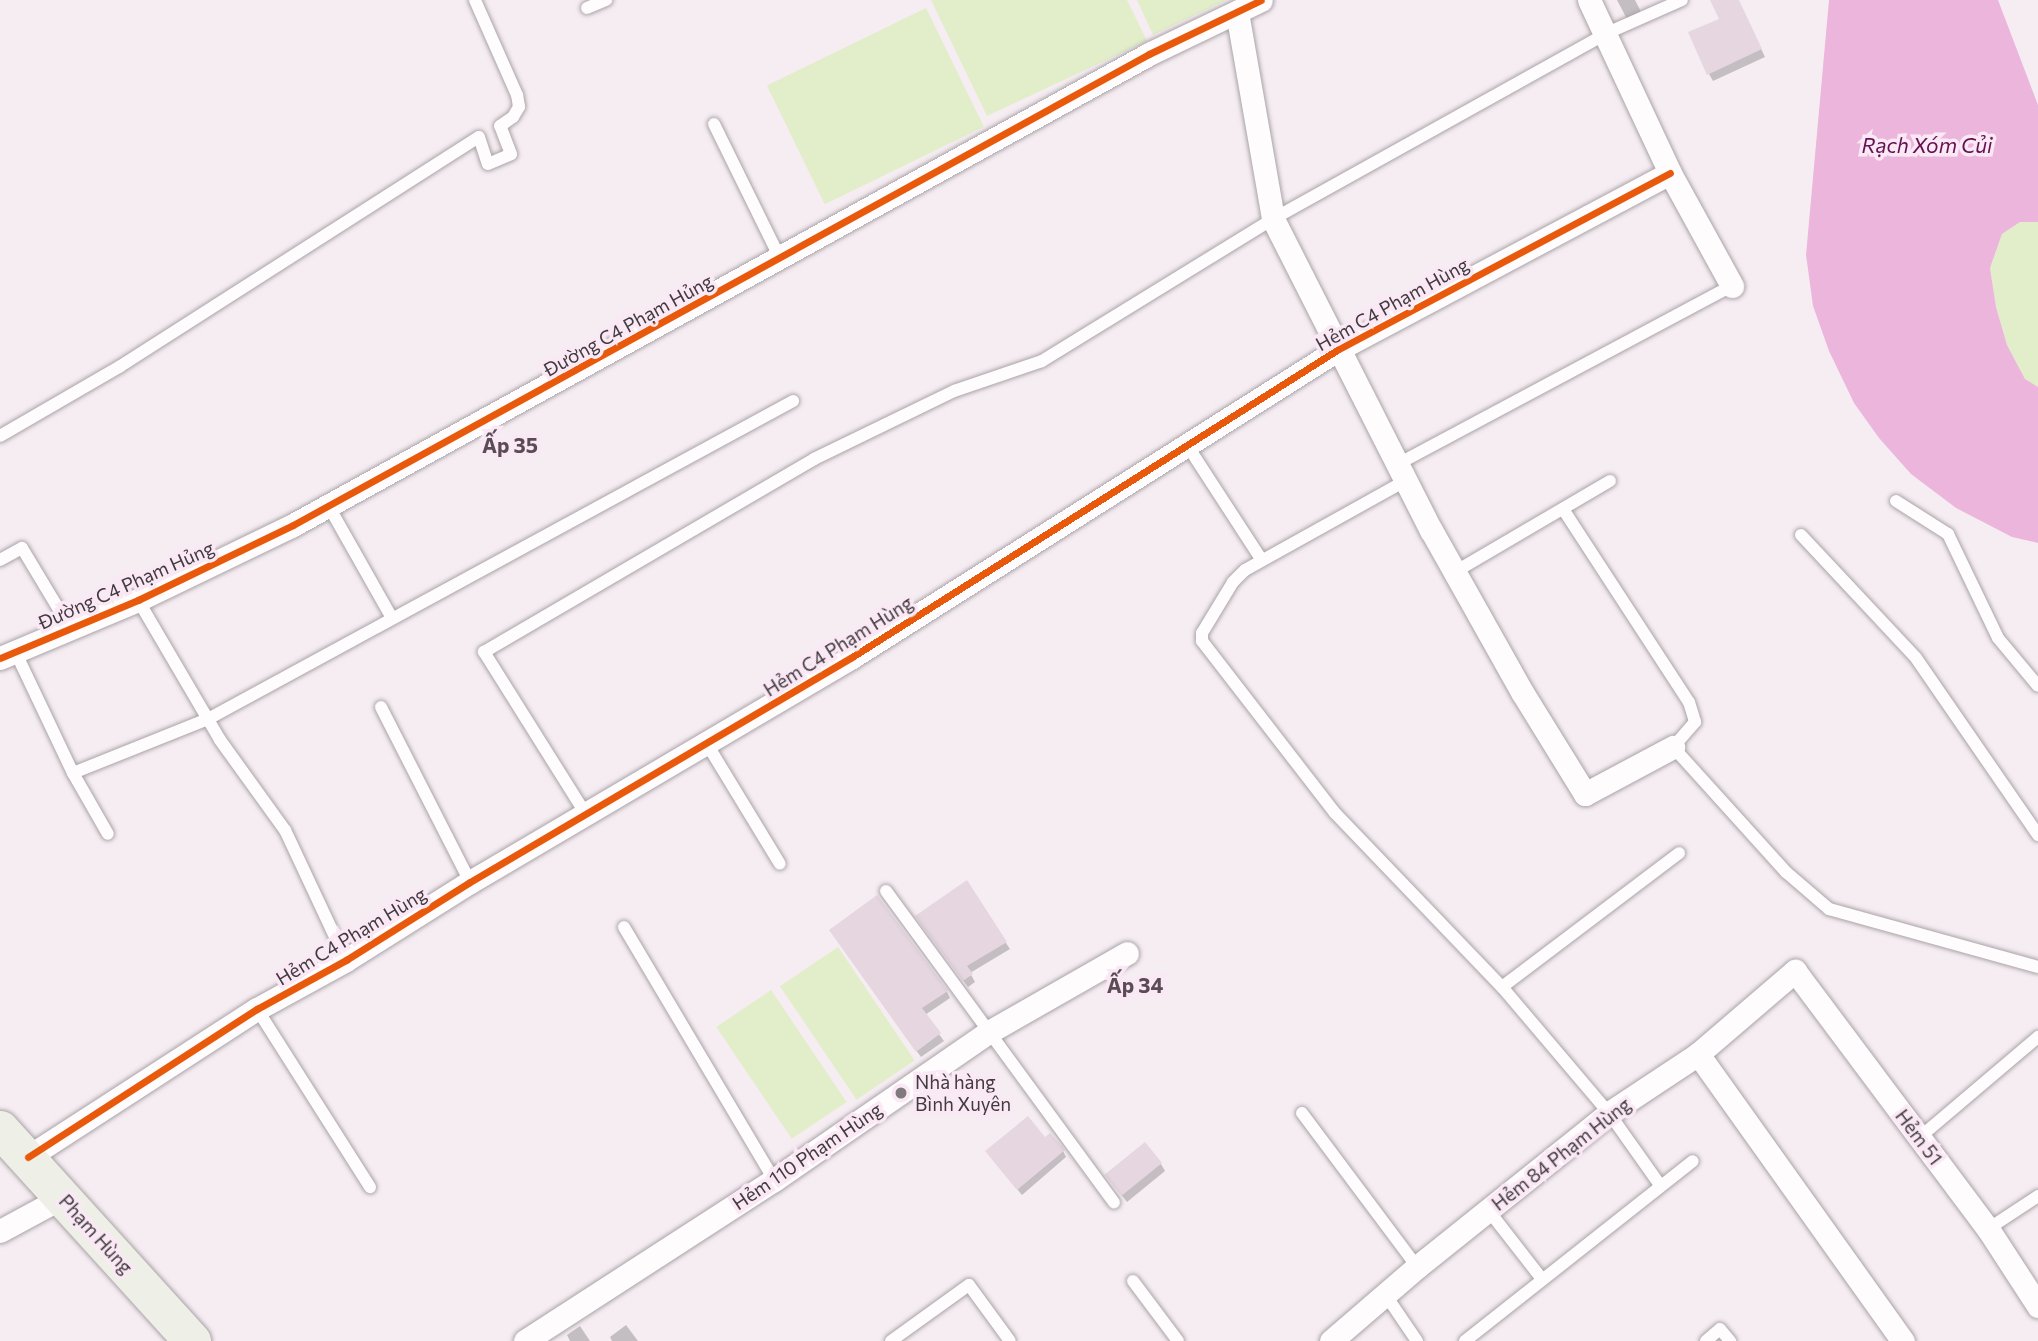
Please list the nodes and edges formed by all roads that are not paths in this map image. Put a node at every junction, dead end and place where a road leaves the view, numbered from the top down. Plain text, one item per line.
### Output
1 (475, 0) edge
2 (606, 0) edge
3 (1261, 0) edge
4 (1589, 0) edge
5 (1682, 0) edge
6 (587, 8) dead end
7 (1237, 12) junction
8 (1605, 34) junction
9 (714, 124) dead end
10 (1670, 173) junction
11 (1273, 219) junction
12 (780, 258) junction
13 (1732, 286) joint
14 (1337, 350) junction
15 (793, 401) dead end
16 (0, 436) edge
17 (1187, 445) junction
18 (1402, 472) junction
19 (1610, 481) dead end
20 (1896, 501) dead end
21 (328, 505) junction
22 (1563, 509) junction
23 (1801, 535) dead end
24 (1261, 559) junction
25 (0, 560) edge
26 (1453, 573) junction
27 (138, 600) junction
28 (392, 618) junction
29 (70, 628) junction
30 (8, 655) edge
31 (2038, 686) edge
32 (381, 707) dead end
33 (208, 719) junction
34 (707, 744) junction
35 (1672, 747) junction
36 (73, 773) junction
37 (587, 816) junction
38 (108, 834) dead end
39 (2038, 835) edge
40 (1679, 853) dead end
41 (780, 864) dead end
42 (470, 883) junction
43 (886, 891) dead end
44 (624, 927) dead end
45 (1127, 953) dead end
46 (346, 960) junction
47 (2038, 967) edge
48 (1795, 971) joint
49 (1502, 988) junction
50 (257, 1009) junction
51 (987, 1032) junction
52 (2038, 1037) edge
53 (1698, 1054) junction
54 (1302, 1113) dead end
55 (1609, 1114) junction
56 (0, 1129) edge
57 (1920, 1137) junction
58 (28, 1157) junction
59 (1693, 1161) dead end
60 (774, 1180) junction
61 (1660, 1185) junction
62 (370, 1186) dead end
63 (63, 1197) junction
64 (2037, 1198) edge
65 (1114, 1202) dead end
66 (1489, 1211) junction
67 (1988, 1229) junction
68 (0, 1231) edge
69 (1418, 1267) junction
70 (1542, 1279) junction
71 (1133, 1281) dead end
72 (1385, 1294) junction
73 (2038, 1306) edge
74 (182, 1338) edge
75 (526, 1341) edge
76 (891, 1341) edge
77 (1010, 1341) edge
78 (1178, 1341) edge
79 (1331, 1341) edge
80 (1417, 1341) edge
81 (1465, 1341) edge
82 (1706, 1341) edge
83 (1730, 1341) edge
84 (1903, 1341) edge

1 - 16 lane
2 - 6 lane
3 - 7 street, Đường C4 Phạm Hủng
4 - 8 street
5 - 8 lane
7 - 11 street
7 - 12 street, Đường C4 Phạm Hủng
8 - 10 street
8 - 11 lane
9 - 12 lane
10 - 13 street
10 - 14 street, Hẻm C4 Phạm Hùng
11 - 14 street
11 - 37 lane
12 - 21 street, Đường C4 Phạm Hủng
13 - 18 lane
14 - 17 street, Hẻm C4 Phạm Hùng
14 - 18 street
15 - 28 lane
17 - 24 lane
17 - 34 street, Hẻm C4 Phạm Hùng
18 - 24 lane
18 - 26 street
19 - 22 lane
20 - 31 lane
21 - 27 street, Đường C4 Phạm Hủng
21 - 28 lane
22 - 26 lane
22 - 35 lane
23 - 39 lane
24 - 49 lane
25 - 29 lane
26 - 35 street
27 - 29 street, Đường C4 Phạm Hủng
27 - 33 lane
28 - 33 lane
29 - 30 street, Đường C4 Phạm Hủng
30 - 36 lane
32 - 42 lane
33 - 36 lane
33 - 46 lane
34 - 37 street, Hẻm C4 Phạm Hùng
34 - 41 lane
35 - 47 lane
36 - 38 lane
37 - 42 street, Hẻm C4 Phạm Hùng
40 - 49 lane
42 - 46 street, Hẻm C4 Phạm Hùng
43 - 51 lane
44 - 60 lane
45 - 51 street, Hẻm 110 Phạm Hùng
46 - 50 street, Hẻm C4 Phạm Hùng
48 - 53 street, Hẻm 84 Phạm Hùng
48 - 57 street, Hẻm 51
49 - 55 lane
50 - 58 street, Hẻm C4 Phạm Hùng
50 - 62 lane
51 - 60 street, Hẻm 110 Phạm Hùng
51 - 65 lane
52 - 57 lane
53 - 55 street, Hẻm 84 Phạm Hùng
53 - 84 street
54 - 69 lane
55 - 61 lane
55 - 66 street, Hẻm 84 Phạm Hùng
56 - 58 main road, Phạm Hùng
57 - 67 street, Hẻm 51
58 - 63 main road, Phạm Hùng
59 - 61 lane
60 - 75 street, Hẻm 110 Phạm Hùng
61 - 70 lane
63 - 68 street
63 - 74 main road, Phạm Hùng
64 - 67 lane
66 - 69 street, Hẻm 84 Phạm Hùng
66 - 70 lane
67 - 73 street, Hẻm 51
69 - 72 street, Hẻm 84 Phạm Hùng
70 - 81 lane
71 - 78 lane
72 - 79 street, Hẻm 84 Phạm Hùng
72 - 80 lane
76 - 77 lane
82 - 83 lane

